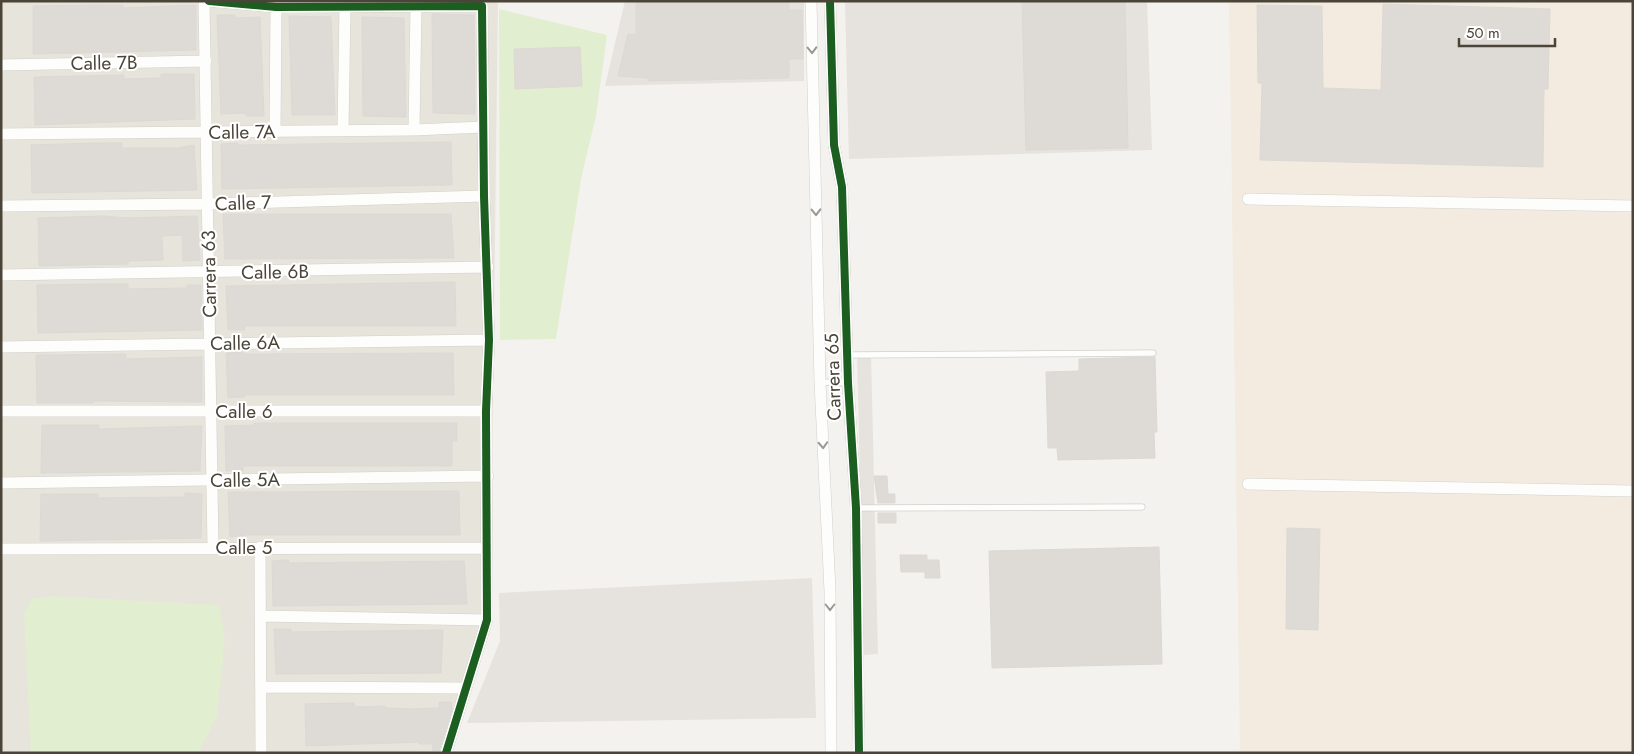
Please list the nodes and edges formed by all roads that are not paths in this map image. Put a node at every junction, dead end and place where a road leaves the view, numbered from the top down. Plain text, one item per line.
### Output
1 (204, 1) edge
2 (209, 1) edge
3 (811, 1) edge
4 (830, 1) edge
5 (416, 6) junction
6 (276, 7) junction
7 (345, 8) junction
8 (206, 61) junction
9 (1, 65) edge
10 (483, 127) junction
11 (414, 130) junction
12 (275, 131) junction
13 (343, 131) junction
14 (207, 132) junction
15 (1, 134) edge
16 (484, 196) junction
17 (1248, 199) dead end
18 (208, 204) junction
19 (1, 206) edge
20 (1633, 206) edge
21 (488, 268) junction
22 (209, 274) junction
23 (1, 275) edge
24 (489, 340) junction
25 (210, 344) junction
26 (1, 346) edge
27 (1153, 353) dead end
28 (848, 355) junction
29 (820, 382) junction
30 (848, 383) junction
31 (1, 411) edge
32 (211, 411) junction
33 (486, 411) junction
34 (488, 476) junction
35 (212, 480) junction
36 (1, 483) edge
37 (1248, 484) dead end
38 (1633, 491) edge
39 (1142, 507) dead end
40 (856, 508) junction
41 (213, 547) junction
42 (260, 547) junction
43 (486, 548) junction
44 (1, 549) edge
45 (260, 616) junction
46 (486, 620) junction
47 (261, 687) junction
48 (466, 688) junction
49 (261, 753) edge
50 (446, 753) edge
51 (831, 753) edge
52 (860, 753) edge

1 - 8 street, Carrera 63
2 - 6 street
3 -> 29 street, Carrera 65
4 - 28 street, Carrera 65
5 - 7 street
5 - 10 street
5 - 11 street
6 - 7 street
6 - 12 street
7 - 13 street
8 - 9 street, Calle 7B
8 - 14 street, Carrera 63
10 - 11 street, Calle 7A
10 - 16 street
11 - 13 street, Calle 7A
12 - 13 street, Calle 7A
12 - 14 street, Calle 7A
14 - 15 street, Calle 7A
14 - 18 street, Carrera 63
16 - 18 street, Calle 7
16 - 21 street
17 - 20 street
18 - 19 street, Calle 7
18 - 22 street, Carrera 63
21 - 22 street, Calle 6B
21 - 24 street
22 - 23 street, Calle 6B
22 - 25 street, Carrera 63
24 - 25 street, Calle 6A
24 - 33 street
25 - 26 street, Calle 6A
25 - 32 street, Carrera 63
27 - 28 lane
28 - 30 street, Carrera 65
29 - 30 lane
29 -> 51 street, Carrera 65
30 - 40 street, Carrera 65
31 - 32 street, Calle 6
32 - 33 street, Calle 6
32 - 35 street, Carrera 63
33 - 34 street
34 - 35 street, Calle 5A
34 - 43 street
35 - 36 street, Calle 5A
35 - 41 street, Carrera 63
37 - 38 street
39 - 40 lane
40 - 52 street, Carrera 65
41 - 42 street, Calle 5
41 - 44 street, Calle 5
42 - 43 street, Calle 5
42 - 45 street
43 - 46 street
45 - 46 street
45 - 47 street
46 - 48 street
47 - 48 street
47 - 49 street
48 - 50 street

